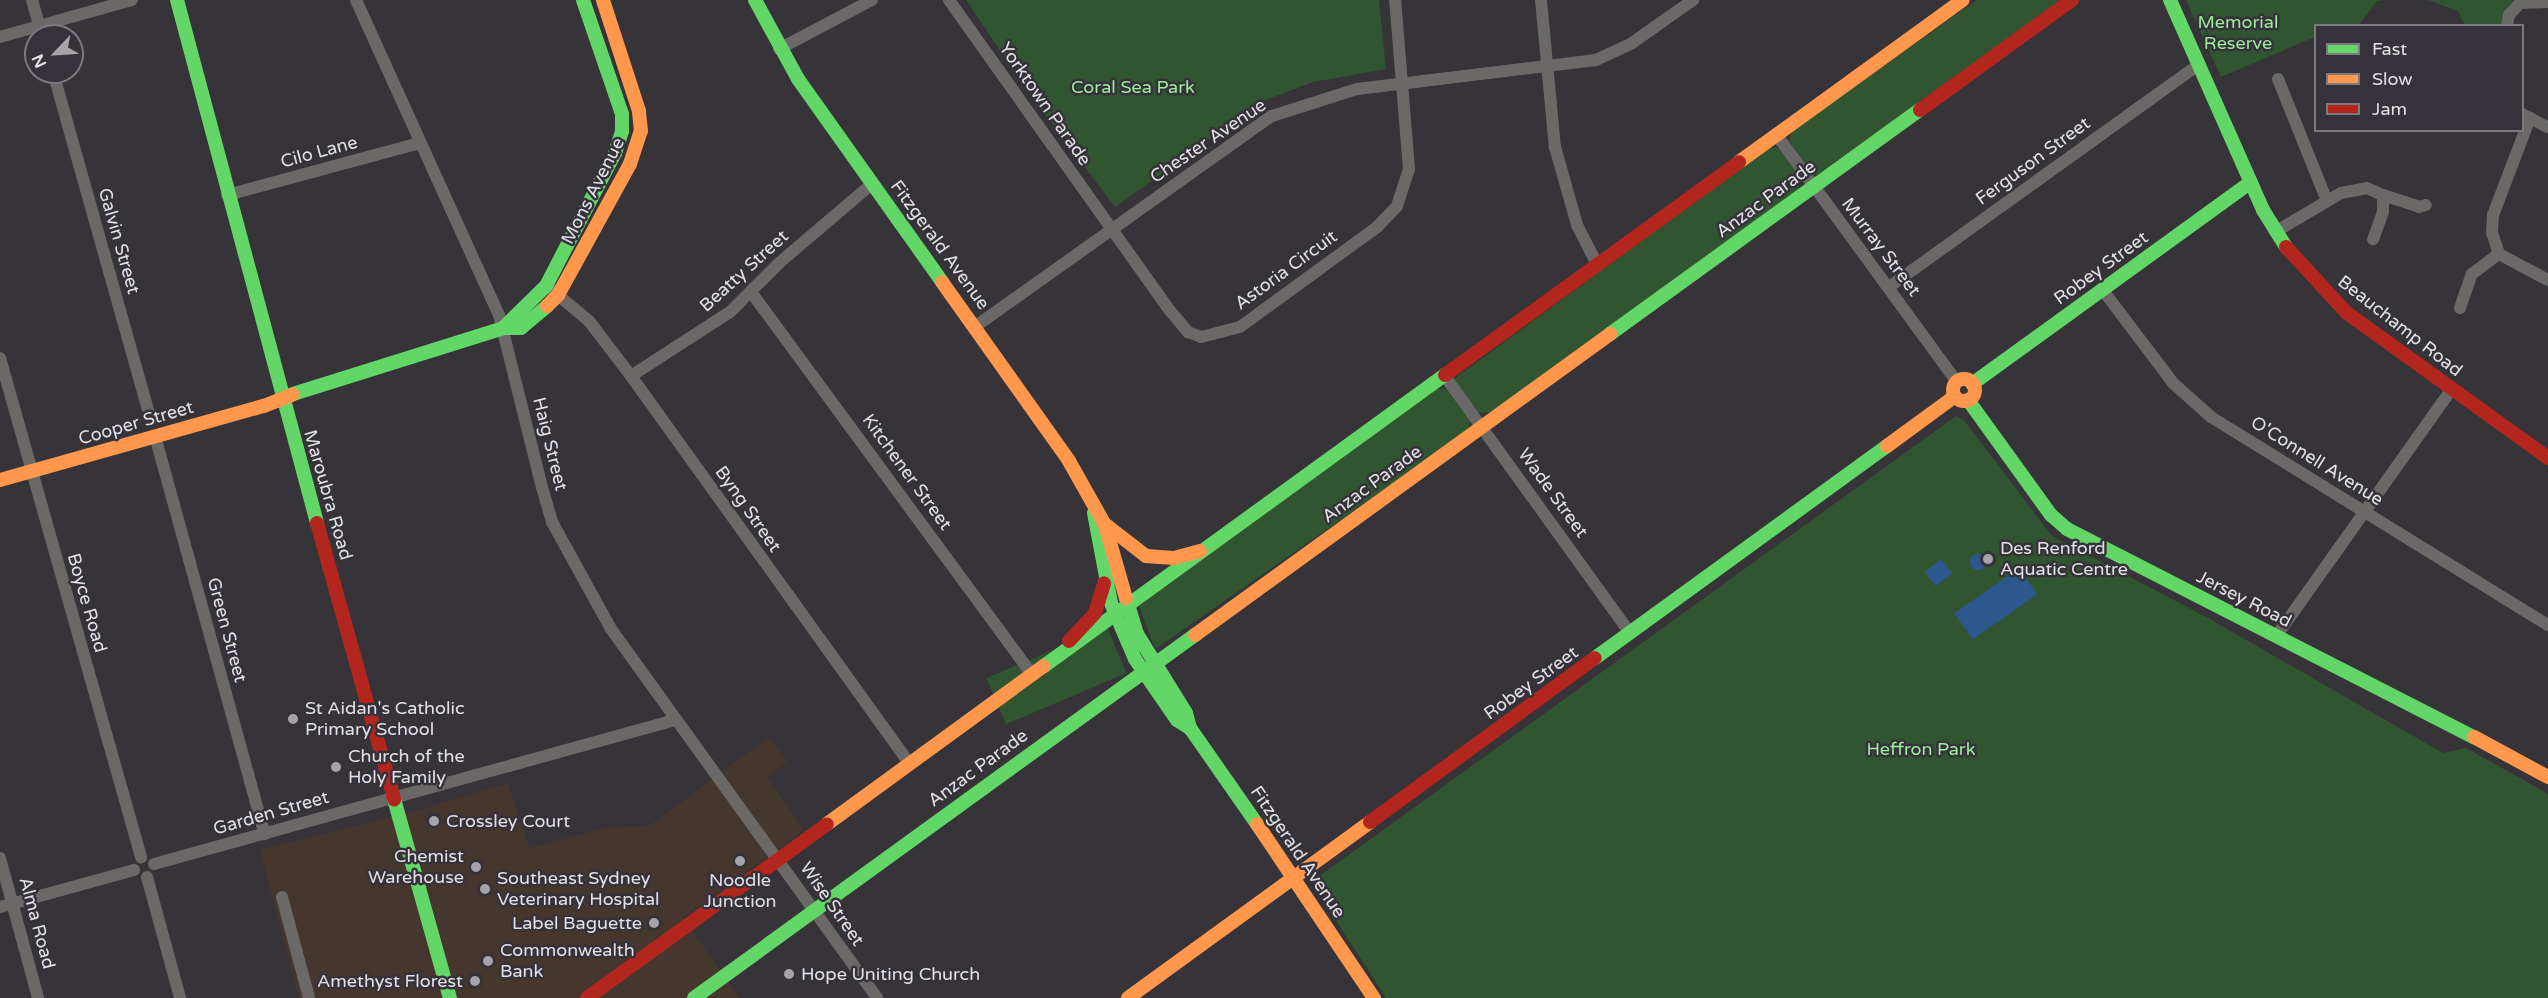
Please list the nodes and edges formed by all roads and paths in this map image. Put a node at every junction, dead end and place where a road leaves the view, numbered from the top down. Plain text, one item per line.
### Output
1 (32, 0) edge
2 (132, 0) edge
3 (177, 0) edge
4 (356, 0) edge
5 (583, 0) edge
6 (603, 0) edge
7 (755, 0) edge
8 (872, 0) edge
9 (949, 0) edge
10 (1395, 0) edge
11 (1541, 0) edge
12 (1693, 0) edge
13 (1962, 0) edge
14 (2072, 0) edge
15 (2170, 0) edge
16 (2548, 2) edge
17 (2508, 20) edge
18 (38, 24) edge
19 (61, 24) edge
20 (24, 33) edge
21 (0, 37) edge
22 (779, 49) junction
23 (2198, 65) junction
24 (1548, 68) junction
25 (2278, 79) dead end
26 (1403, 83) junction
27 (55, 84) edge
28 (2526, 116) edge
29 (2548, 128) edge
30 (2521, 132) edge
31 (1776, 134) junction
32 (420, 143) junction
33 (2251, 182) junction
34 (873, 183) junction
35 (1814, 186) junction
36 (227, 195) junction
37 (2383, 195) junction
38 (2327, 201) junction
39 (2426, 205) dead end
40 (1112, 229) junction
41 (2275, 232) junction
42 (2373, 239) dead end
43 (2499, 254) junction
44 (1598, 266) junction
45 (2548, 280) edge
46 (546, 286) junction
47 (1889, 287) junction
48 (2102, 289) junction
49 (751, 292) junction
50 (558, 295) junction
51 (2460, 308) dead end
52 (976, 326) junction
53 (503, 328) junction
54 (0, 358) edge
55 (1444, 375) junction
56 (631, 376) junction
57 (1957, 382) junction
58 (1972, 384) junction
59 (2452, 389) junction
60 (1961, 398) junction
61 (282, 400) junction
62 (151, 421) dead end
63 (1482, 427) junction
64 (155, 436) junction
65 (2548, 458) edge
66 (32, 471) junction
67 (0, 480) edge
68 (1095, 512) junction
69 (2365, 512) junction
70 (1105, 525) junction
71 (1204, 550) junction
72 (1105, 577) junction
73 (1120, 609) junction
74 (2548, 625) edge
75 (1630, 633) junction
76 (2277, 635) junction
77 (1044, 665) junction
78 (1148, 668) junction
79 (1032, 674) junction
80 (675, 720) junction
81 (909, 763) junction
82 (2548, 777) edge
83 (394, 798) junction
84 (265, 834) junction
85 (141, 857) junction
86 (0, 858) edge
87 (777, 860) junction
88 (154, 864) junction
89 (134, 870) junction
90 (1295, 876) junction
91 (147, 877) junction
92 (282, 897) dead end
93 (6, 905) edge
94 (815, 910) junction
95 (38, 998) edge
96 (180, 998) edge
97 (309, 998) edge
98 (450, 998) edge
99 (587, 998) edge
100 (694, 998) edge
101 (877, 998) edge
102 (1128, 998) edge
103 (1374, 998) edge

1 - 18 street
2 - 19 street
3 - 36 main road, Maroubra Road
4 - 32 street, Haig Street
5 - 46 main road, Mons Avenue
6 - 50 main road, Mons Avenue
7 - 22 main road, Fitzgerald Avenue
8 - 22 street
9 - 40 street, Yorktown Parade
10 - 26 street, Astoria Circuit
11 - 24 street
12 - 24 street, Chester Avenue
13 - 31 main road
14 - 35 main road, Anzac Parade
15 - 23 main road, Beauchamp Road
16 - 17 street
20 - 21 street
22 - 34 main road, Fitzgerald Avenue
23 - 33 main road, Beauchamp Road
23 - 47 street, Ferguson Street
24 - 26 street, Chester Avenue
24 - 44 street
25 - 38 street
26 - 40 street, Chester Avenue
26 - 40 street, Astoria Circuit
27 - 62 street, Galvin Street
28 - 29 street
30 - 43 street
31 - 35 street, Murray Street
31 - 44 main road
32 - 36 street, Cilo Lane
32 - 53 street, Haig Street
33 - 41 main road, Beauchamp Road
33 - 48 main road, Robey Street
34 - 49 street, Beatty Street
34 - 52 main road, Fitzgerald Avenue
35 - 47 street, Murray Street
35 - 63 main road, Anzac Parade
36 - 61 main road, Maroubra Road
37 - 38 street
37 - 39 street
37 - 42 street
38 - 41 street
40 - 52 street, Chester Avenue
41 - 59 main road, Beauchamp Road
43 - 45 street
43 - 51 street
44 - 55 main road
46 - 50 street, Byng Street
46 - 53 main road, Mons Avenue
47 - 57 street, Murray Street
48 - 58 main road, Robey Street
48 - 69 street, O'Connell Avenue
49 - 56 street, Beatty Street
49 - 79 street, Kitchener Street
50 - 53 main road, Mons Avenue
50 - 56 street, Byng Street
52 - 68 main road, Fitzgerald Avenue
53 - 61 main road, Mons Avenue
53 - 80 street, Haig Street
54 - 66 street, Boyce Road
55 - 63 street, Wade Street
55 - 71 main road
56 - 81 street, Byng Street
57 - 58 main road
57 - 60 main road
58 - 60 main road
59 - 65 main road, Beauchamp Road
59 - 69 street
60 - 75 main road, Robey Street
60 - 76 main road, Jersey Road
61 - 64 main road, Cooper Street
61 - 83 main road, Maroubra Road
63 - 75 street, Wade Street
63 - 78 main road, Anzac Parade
64 - 66 main road, Cooper Street
64 - 84 street, Green Street
66 - 67 main road, Cooper Street
66 - 85 street, Boyce Road
68 - 70 main road, Fitzgerald Avenue
68 - 72 main road, Fitzgerald Avenue
69 - 74 street, O'Connell Avenue
69 - 76 street
70 - 71 main road
70 - 73 main road, Fitzgerald Avenue
71 - 73 main road
72 - 73 main road, Fitzgerald Avenue
72 - 77 main road
73 - 77 main road
73 - 78 main road, Fitzgerald Avenue
75 - 90 main road, Robey Street
76 - 82 main road, Jersey Road
77 - 79 main road
78 - 90 main road, Fitzgerald Avenue
78 - 94 main road, Anzac Parade
79 - 81 main road
80 - 83 street, Garden Street
80 - 87 street, Haig Street
81 - 87 main road
83 - 84 street, Garden Street
83 - 98 main road, Maroubra Road
84 - 88 street, Garden Street
85 - 88 street
85 - 89 street
86 - 93 street, Alma Road
87 - 94 street, Wise Street
87 - 99 main road
88 - 91 street
89 - 91 street
89 - 93 street
90 - 102 main road, Robey Street
90 - 103 main road, Fitzgerald Avenue
91 - 96 street
92 - 97 street
93 - 95 street, Alma Road
94 - 100 main road, Anzac Parade
94 - 101 street, Wise Street

